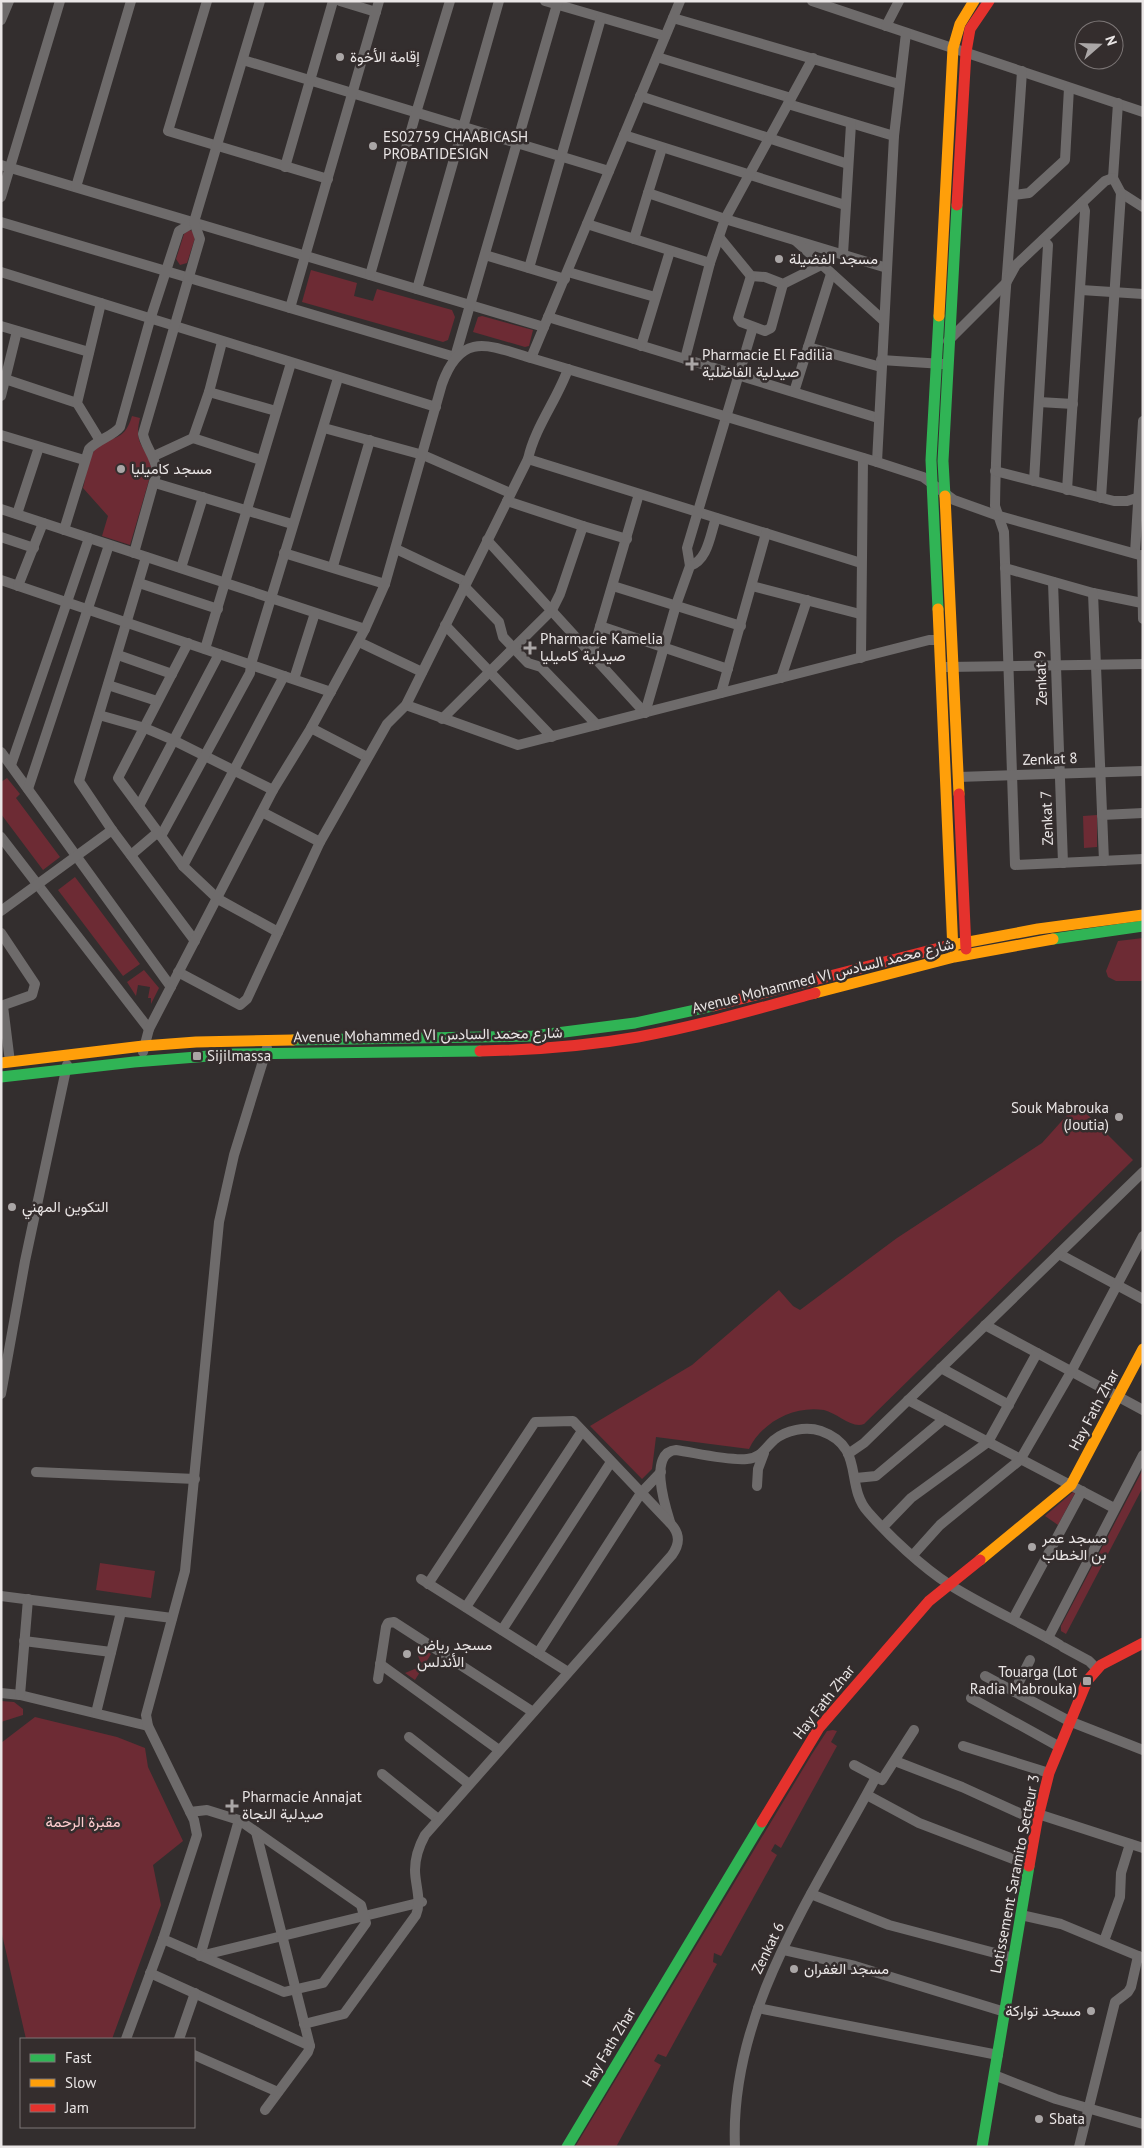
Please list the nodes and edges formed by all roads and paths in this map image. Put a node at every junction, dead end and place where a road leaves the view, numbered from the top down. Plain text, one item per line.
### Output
1 (9, 1) edge
2 (60, 1) edge
3 (131, 1) edge
4 (207, 1) edge
5 (260, 1) edge
6 (334, 1) edge
7 (340, 1) edge
8 (450, 1) edge
9 (499, 1) edge
10 (545, 1) edge
11 (680, 1) edge
12 (812, 1) edge
13 (899, 1) edge
14 (974, 1) edge
15 (989, 1) edge
16 (558, 3) edge
17 (378, 6) edge
18 (842, 6) edge
19 (601, 18) junction
20 (673, 18) junction
21 (1, 20) edge
22 (886, 26) junction
23 (906, 33) junction
24 (665, 36) junction
25 (953, 48) junction
26 (966, 52) junction
27 (657, 57) junction
28 (813, 58) junction
29 (243, 60) junction
30 (1022, 71) junction
31 (311, 80) junction
32 (899, 84) junction
33 (1069, 88) junction
34 (352, 94) junction
35 (640, 96) junction
36 (789, 101) junction
37 (1118, 104) junction
38 (416, 112) junction
39 (1143, 112) edge
40 (851, 124) junction
41 (463, 127) junction
42 (624, 136) junction
43 (894, 136) junction
44 (770, 138) junction
45 (517, 143) junction
46 (217, 146) junction
47 (662, 148) junction
48 (560, 156) junction
49 (848, 164) junction
50 (1, 165) edge
51 (285, 167) junction
52 (12, 168) junction
53 (609, 171) junction
54 (751, 176) junction
55 (1113, 178) junction
56 (328, 179) junction
57 (76, 187) junction
58 (648, 193) junction
59 (1121, 194) junction
60 (1014, 195) junction
61 (1, 197) edge
62 (1082, 203) junction
63 (845, 205) junction
64 (1143, 207) edge
65 (725, 219) junction
66 (1, 222) edge
67 (194, 222) junction
68 (587, 224) junction
69 (719, 238) junction
70 (793, 238) junction
71 (634, 239) junction
72 (1043, 240) junction
73 (670, 251) junction
74 (843, 254) junction
75 (306, 255) junction
76 (485, 255) junction
77 (710, 262) junction
78 (821, 265) junction
79 (529, 268) junction
80 (887, 268) junction
81 (167, 270) junction
82 (1, 272) edge
83 (830, 274) junction
84 (370, 275) junction
85 (566, 275) junction
86 (190, 276) junction
87 (751, 276) junction
88 (1006, 283) junction
89 (783, 284) junction
90 (417, 289) junction
91 (1081, 290) junction
92 (1114, 292) junction
93 (1143, 294) edge
94 (655, 297) junction
95 (101, 303) junction
96 (470, 305) junction
97 (290, 308) junction
98 (150, 320) junction
99 (884, 321) junction
100 (546, 322) junction
101 (1, 326) edge
102 (174, 327) junction
103 (753, 327) junction
104 (17, 331) junction
105 (937, 340) junction
106 (950, 341) junction
107 (222, 342) junction
108 (641, 346) junction
109 (808, 347) junction
110 (89, 352) junction
111 (455, 357) junction
112 (531, 358) junction
113 (685, 359) junction
114 (291, 363) junction
115 (881, 364) junction
116 (935, 364) junction
117 (948, 365) junction
118 (568, 369) junction
119 (740, 376) junction
120 (338, 378) junction
121 (5, 379) junction
122 (209, 392) junction
123 (794, 392) junction
124 (1, 396) edge
125 (1039, 402) junction
126 (77, 403) junction
127 (1073, 404) junction
128 (436, 407) junction
129 (276, 411) junction
130 (728, 416) junction
131 (878, 418) junction
132 (1143, 421) edge
133 (324, 428) junction
134 (1, 435) edge
135 (193, 438) junction
136 (99, 439) junction
137 (370, 440) junction
138 (39, 447) junction
139 (154, 456) junction
140 (423, 456) junction
141 (863, 458) junction
142 (528, 459) junction
143 (84, 460) junction
144 (261, 460) junction
145 (877, 462) junction
146 (995, 471) junction
147 (1034, 481) junction
148 (155, 483) junction
149 (933, 483) junction
150 (1067, 490) junction
151 (639, 494) junction
152 (944, 494) junction
153 (202, 497) junction
154 (509, 497) junction
155 (1140, 497) edge
156 (1101, 498) junction
157 (1, 509) edge
158 (246, 510) junction
159 (698, 512) junction
160 (17, 514) junction
161 (996, 515) junction
162 (716, 518) junction
163 (43, 522) junction
164 (292, 524) junction
165 (583, 526) junction
166 (64, 530) junction
167 (766, 533) junction
168 (1, 537) edge
169 (89, 538) junction
170 (626, 539) junction
171 (487, 540) junction
172 (109, 545) junction
173 (34, 548) junction
174 (396, 549) junction
175 (134, 553) junction
176 (284, 553) junction
177 (1140, 555) edge
178 (146, 557) junction
179 (861, 563) junction
180 (333, 566) junction
181 (690, 566) junction
182 (181, 568) junction
183 (1005, 568) junction
184 (1, 580) edge
185 (1053, 582) junction
186 (139, 583) junction
187 (225, 583) junction
188 (385, 584) junction
189 (465, 584) junction
190 (18, 586) junction
191 (613, 586) junction
192 (752, 586) junction
193 (1094, 593) junction
194 (270, 598) junction
195 (807, 600) junction
196 (66, 602) junction
197 (1142, 603) edge
198 (676, 605) junction
199 (218, 609) junction
200 (552, 610) junction
201 (88, 611) junction
202 (315, 613) junction
203 (860, 614) junction
204 (1143, 619) edge
205 (127, 623) junction
206 (444, 625) junction
207 (600, 626) junction
208 (741, 626) junction
209 (365, 630) junction
210 (939, 640) junction
211 (359, 642) junction
212 (188, 643) junction
213 (514, 648) junction
214 (663, 648) junction
215 (205, 649) junction
216 (219, 654) junction
217 (592, 654) junction
218 (118, 655) junction
219 (861, 658) junction
220 (250, 664) junction
221 (1096, 664) junction
222 (1143, 664) edge
223 (1055, 666) junction
224 (941, 667) junction
225 (954, 667) junction
226 (1008, 667) junction
227 (728, 670) junction
228 (422, 672) junction
229 (490, 672) junction
230 (172, 674) junction
231 (284, 676) junction
232 (781, 678) junction
233 (294, 679) junction
234 (108, 685) junction
235 (331, 692) junction
236 (720, 693) junction
237 (157, 701) junction
238 (406, 705) junction
239 (645, 713) junction
240 (99, 715) junction
241 (442, 719) junction
242 (597, 725) junction
243 (145, 728) junction
244 (311, 728) junction
245 (552, 736) junction
246 (173, 740) junction
247 (1, 752) edge
248 (204, 755) junction
249 (367, 757) junction
250 (10, 765) junction
251 (234, 770) junction
252 (1143, 771) edge
253 (1060, 772) junction
254 (1101, 772) junction
255 (1013, 775) junction
256 (958, 777) junction
257 (28, 789) junction
258 (273, 790) junction
259 (139, 806) junction
260 (262, 812) junction
261 (1143, 813) edge
262 (1102, 815) junction
263 (112, 830) junction
264 (159, 834) junction
265 (1, 837) edge
266 (320, 842) junction
267 (131, 855) junction
268 (76, 856) junction
269 (1143, 859) edge
270 (1104, 861) junction
271 (1063, 863) junction
272 (183, 866) junction
273 (38, 884) junction
274 (218, 899) junction
275 (1, 911) edge
276 (1143, 914) edge
277 (1143, 926) edge
278 (278, 932) junction
279 (1, 933) edge
280 (195, 940) junction
281 (965, 941) junction
282 (951, 944) junction
283 (967, 955) junction
284 (954, 957) junction
285 (178, 972) junction
286 (171, 986) junction
287 (780, 988) junction
288 (783, 1002) junction
289 (716, 1005) junction
290 (2, 1006) edge
291 (720, 1019) junction
292 (149, 1029) junction
293 (533, 1036) junction
294 (268, 1039) junction
295 (143, 1046) junction
296 (533, 1050) junction
297 (267, 1053) junction
298 (70, 1055) junction
299 (144, 1060) junction
300 (6, 1062) edge
301 (65, 1070) junction
302 (1, 1077) edge
303 (1143, 1172) edge
304 (1143, 1236) edge
305 (1059, 1254) junction
306 (1118, 1285) junction
307 (1143, 1299) edge
308 (1, 1324) edge
309 (985, 1325) junction
310 (12, 1326) junction
311 (1143, 1349) edge
312 (1037, 1353) junction
313 (940, 1368) junction
314 (1071, 1372) junction
315 (1, 1394) edge
316 (1118, 1397) junction
317 (908, 1400) junction
318 (1009, 1405) junction
319 (1143, 1410) edge
320 (944, 1419) junction
321 (582, 1431) junction
322 (988, 1442) junction
323 (764, 1453) junction
324 (848, 1454) junction
325 (1143, 1455) edge
326 (1020, 1460) junction
327 (611, 1462) junction
328 (36, 1472) dead end
329 (661, 1472) junction
330 (856, 1478) junction
331 (195, 1479) junction
332 (757, 1486) dead end
333 (1076, 1488) junction
334 (641, 1492) junction
335 (1114, 1508) junction
336 (671, 1524) junction
337 (883, 1527) junction
338 (913, 1555) junction
339 (949, 1584) junction
340 (1, 1596) edge
341 (28, 1599) junction
342 (466, 1608) junction
343 (122, 1612) junction
344 (172, 1618) junction
345 (1013, 1619) junction
346 (502, 1630) junction
347 (1048, 1638) junction
348 (24, 1641) junction
349 (1143, 1643) edge
350 (110, 1652) junction
351 (538, 1653) junction
352 (1030, 1660) dead end
353 (380, 1664) junction
354 (1096, 1668) junction
355 (568, 1672) junction
356 (985, 1676) dead end
357 (378, 1679) dead end
358 (1014, 1692) junction
359 (1, 1693) edge
360 (20, 1695) junction
361 (971, 1698) dead end
362 (533, 1712) junction
363 (96, 1713) junction
364 (1070, 1721) junction
365 (148, 1726) junction
366 (914, 1730) dead end
367 (408, 1737) dead end
368 (963, 1746) dead end
369 (1058, 1746) junction
370 (499, 1750) junction
371 (1143, 1750) edge
372 (895, 1761) junction
373 (854, 1765) dead end
374 (1048, 1773) junction
375 (382, 1774) dead end
376 (876, 1777) junction
377 (469, 1784) junction
378 (867, 1795) junction
379 (190, 1812) junction
380 (1038, 1817) junction
381 (438, 1819) junction
382 (239, 1820) junction
383 (256, 1832) junction
384 (1130, 1844) junction
385 (1143, 1848) edge
386 (1029, 1864) junction
387 (811, 1894) junction
388 (420, 1902) junction
389 (1022, 1915) junction
390 (364, 1916) junction
391 (282, 1936) junction
392 (163, 1939) junction
393 (1104, 1941) junction
394 (784, 1950) junction
395 (200, 1956) junction
396 (1140, 1957) edge
397 (1014, 1958) junction
398 (150, 1973) junction
399 (296, 1990) junction
400 (195, 1993) junction
401 (758, 2008) junction
402 (1005, 2012) junction
403 (304, 2024) junction
404 (126, 2038) edge
405 (179, 2038) edge
406 (310, 2046) junction
407 (195, 2054) edge
408 (998, 2055) junction
409 (994, 2075) junction
410 (278, 2092) junction
411 (1088, 2109) junction
412 (264, 2110) dead end
413 (1143, 2124) edge
414 (567, 2147) edge
415 (735, 2147) edge
416 (982, 2147) edge
417 (1080, 2147) edge

1 - 21 street
2 - 52 street
3 - 57 street
4 - 46 street
5 - 29 street
6 - 31 street
7 - 17 street
8 - 38 street
9 - 41 street
10 - 16 street
11 - 20 street
12 - 18 street
13 - 22 street
14 - 25 street
15 - 26 street
16 - 19 street
16 - 45 street
17 - 34 street
18 - 22 street
19 - 24 street
19 - 48 street
20 - 24 street
20 - 28 street
22 - 23 street
23 - 25 street
23 - 32 street
24 - 27 street
25 - 26 street
25 - 105 street
26 - 30 street
26 - 106 street
27 - 35 street
27 - 36 street
28 - 32 street
28 - 36 street
29 - 31 street
29 - 46 street
30 - 33 street
30 - 60 street
31 - 34 street
31 - 51 street
32 - 43 street
33 - 37 street
33 - 60 street
34 - 38 street
34 - 56 street
35 - 42 street
35 - 44 street
36 - 40 street
36 - 44 street
37 - 39 street
37 - 55 street
38 - 41 street
38 - 84 street
40 - 43 street
40 - 49 street
41 - 45 street
41 - 90 street
42 - 47 street
42 - 53 street
43 - 80 street
44 - 49 street
44 - 54 street
45 - 48 street
45 - 76 street
46 - 51 street
46 - 67 street
47 - 54 street
47 - 58 street
48 - 53 street
48 - 79 street
49 - 63 street
50 - 52 street
51 - 56 street
52 - 57 street
52 - 61 street
53 - 68 street
54 - 63 street
54 - 65 street
55 - 59 street
55 - 62 street
56 - 75 street
57 - 67 street
58 - 65 street
58 - 71 street
59 - 64 street
59 - 92 street
60 - 88 street
62 - 72 street
62 - 91 street
63 - 74 street
65 - 69 street
65 - 70 street
66 - 81 street
67 - 75 street
67 - 81 street
67 - 86 street
68 - 71 street
68 - 85 street
69 - 77 street
69 - 87 street
70 - 74 street
70 - 78 street
71 - 73 street
72 - 88 street
72 - 125 street
73 - 77 street
73 - 94 street
74 - 80 street
75 - 84 street
75 - 97 street
76 - 79 street
76 - 96 street
77 - 113 street
78 - 83 street
78 - 89 street
79 - 85 street
80 - 99 street
81 - 86 street
81 - 98 street
82 - 95 street
83 - 99 street
83 - 109 street
84 - 90 street
85 - 94 street
85 - 100 street
86 - 97 street
86 - 102 street
87 - 89 street
87 - 103 street
88 - 106 street
88 - 146 street
89 - 103 street
90 - 96 street
91 - 92 street
91 - 127 street
92 - 93 street
92 - 156 street
94 - 108 street
95 - 98 street
95 - 110 street
96 - 100 street
96 - 111 street
97 - 111 street
98 - 102 street
98 - 136 street
99 - 115 street
100 - 108 street
100 - 112 street
101 - 104 street
102 - 107 street
102 - 139 street
103 - 119 street
104 - 110 street
104 - 121 street
105 - 106 street
105 - 116 street
106 - 117 street
107 - 114 street
107 - 122 street
108 - 113 street
109 - 115 street
109 - 123 street
110 - 126 street
111 - 112 street
111 - 128 street
112 - 118 street
113 - 119 street
114 - 120 street
114 - 129 street
115 - 116 street
115 - 131 street
116 - 117 street
116 - 149 street
117 - 152 street
118 - 130 street
118 - 142 street
119 - 123 street
119 - 130 street
120 - 128 street
120 - 133 street
121 - 124 street
121 - 126 street
122 - 129 street
122 - 135 street
123 - 131 street
125 - 127 street
125 - 147 street
126 - 136 street
127 - 150 street
128 - 140 street
129 - 144 street
130 - 141 street
130 - 159 street
131 - 145 street
132 - 155 street
133 - 137 street
133 - 164 street
134 - 138 street
135 - 139 street
135 - 144 street
136 - 143 street
137 - 140 street
137 - 180 street
138 - 143 street
138 - 160 street
139 - 148 street
140 - 154 street
140 - 174 street
141 - 145 street
141 - 179 street
142 - 151 street
142 - 154 street
143 - 166 street
144 - 158 street
145 - 149 street
146 - 147 street
146 - 161 street
147 - 150 street
148 - 153 street
148 - 175 street
149 - 152 street
149 - 210 street
150 - 156 street
151 - 159 street
151 - 170 street
152 - 161 street
152 - 225 street
153 - 158 street
153 - 182 street
154 - 165 street
154 - 171 street
155 - 156 street
155 - 177 street
157 - 160 street
158 - 164 street
158 - 187 street
159 - 162 street
159 - 181 street
160 - 163 street
161 - 177 street
161 - 183 street
162 - 167 street
162 - 181 street
163 - 166 street
163 - 173 street
164 - 176 street
165 - 170 street
165 - 200 street
166 - 169 street
167 - 179 street
167 - 192 street
168 - 173 street
169 - 172 street
169 - 196 street
170 - 191 street
171 - 189 street
171 - 200 street
172 - 175 street
172 - 201 street
173 - 190 street
174 - 188 street
174 - 189 street
175 - 178 street
176 - 180 street
176 - 194 street
177 - 197 street
178 - 182 street
178 - 186 street
179 - 203 street
180 - 188 street
181 - 198 street
182 - 187 street
183 - 185 street
183 - 226 street
184 - 190 street
185 - 193 street
185 - 223 street, Zenkat 9
186 - 199 street
186 - 205 street
187 - 194 street
187 - 199 street
188 - 209 street
189 - 206 street
189 - 213 street
190 - 196 street
191 - 198 street
191 - 207 street
192 - 195 street
192 - 208 street
193 - 197 street
193 - 221 street
194 - 202 street
194 - 220 street
195 - 203 street
195 - 232 street
196 - 201 street
196 - 250 street
197 - 204 street
198 - 208 street
198 - 214 street
199 - 215 street
200 - 213 street
200 - 217 street
201 - 205 street
201 - 257 street
202 - 209 street
202 - 233 street
203 - 219 street
205 - 212 street
205 - 218 street
206 - 228 street
206 - 229 street
207 - 214 street
207 - 217 street
208 - 227 street
209 - 211 street
210 - 219 street
210 - 224 street
211 - 228 street
211 - 235 street
212 - 215 street
212 - 230 street
213 - 229 street
213 - 242 street
214 - 227 street
214 - 239 street
215 - 216 street
216 - 220 street
216 - 246 street
217 - 239 street
218 - 230 street
218 - 234 street
219 - 232 street
220 - 231 street
220 - 248 street
221 - 222 street
221 - 223 street
221 - 254 street
223 - 226 street
223 - 253 street, Zenkat 9
224 - 225 street
224 - 282 street
225 - 226 street
225 - 256 street
226 - 255 street
227 - 236 street
228 - 238 street
229 - 241 street
229 - 245 street
230 - 237 street
231 - 233 street
231 - 251 street
232 - 236 street
233 - 235 street
234 - 237 street
234 - 240 street
235 - 244 street
236 - 239 street
237 - 243 street
238 - 241 street
238 - 249 street
239 - 242 street
240 - 243 street
240 - 263 street
241 - 245 street
242 - 245 street
243 - 246 street
243 - 259 street
244 - 249 street
244 - 258 street
246 - 248 street
246 - 259 street
247 - 250 street
248 - 251 street
248 - 264 street
249 - 266 street
250 - 257 street
251 - 258 street
251 - 272 street
252 - 254 street, Zenkat 8
253 - 254 street, Zenkat 8
253 - 255 street, Zenkat 8
253 - 271 street, Zenkat 7
254 - 262 street
255 - 256 street, Zenkat 8
255 - 271 street
256 - 281 street
257 - 268 street
258 - 260 street
259 - 264 street
260 - 266 street
260 - 274 street
261 - 262 street
262 - 270 street
263 - 267 street
263 - 268 street
264 - 267 street
264 - 272 street
265 - 273 street
266 - 278 street
267 - 280 street
268 - 273 street
268 - 286 street
269 - 270 street
270 - 271 street
272 - 274 street
273 - 275 street
273 - 292 street
274 - 278 street
274 - 280 street
276 - 281 street, Avenue Mohammed VI شارع محمد السادس
277 - 283 street, Avenue Mohammed VI شارع محمد السادس
278 - 285 street
279 - 290 street
280 - 285 street
281 - 282 street, Avenue Mohammed VI شارع محمد السادس
281 - 283 street
282 - 284 street
282 - 287 street, Avenue Mohammed VI شارع محمد السادس
283 - 284 street, Avenue Mohammed VI شارع محمد السادس
284 - 288 street, Avenue Mohammed VI شارع محمد السادس
285 - 286 street
286 - 292 street
287 - 288 street
287 - 289 street, Avenue Mohammed VI شارع محمد السادس
288 - 291 street, Avenue Mohammed VI شارع محمد السادس
289 - 291 street
289 - 293 street, Avenue Mohammed VI شارع محمد السادس
290 - 300 street
291 - 296 street, Avenue Mohammed VI شارع محمد السادس
292 - 295 street
293 - 294 street, Avenue Mohammed VI شارع محمد السادس
293 - 296 street
294 - 295 street, Avenue Mohammed VI شارع محمد السادس
294 - 297 street
295 - 298 street, Avenue Mohammed VI شارع محمد السادس
295 - 299 street
296 - 297 street, Avenue Mohammed VI شارع محمد السادس
297 - 299 street, Avenue Mohammed VI شارع محمد السادس
297 - 331 street
298 - 300 street, Avenue Mohammed VI شارع محمد السادس
298 - 301 street
299 - 301 street, Avenue Mohammed VI شارع محمد السادس
301 - 302 street, Avenue Mohammed VI شارع محمد السادس
301 - 310 street
303 - 305 street
304 - 306 street
305 - 306 street
305 - 309 street
306 - 307 street
306 - 314 street
308 - 310 street
309 - 312 street
309 - 313 street
310 - 315 street
311 - 316 street, Hay Fath Zhar
312 - 314 street
312 - 318 street
313 - 317 street
313 - 318 street
314 - 316 street
314 - 326 street
316 - 319 street
316 - 333 street, Hay Fath Zhar
317 - 320 street
317 - 324 street
318 - 322 street
320 - 322 street
320 - 330 street
321 - 327 street
321 - 342 street
321 - 342 street
322 - 326 street
322 - 337 street
323 - 324 street
323 - 329 street
323 - 332 street
324 - 330 street
325 - 335 street
326 - 333 street
326 - 338 street
327 - 334 street
327 - 346 street
328 - 331 street
329 - 334 street
329 - 336 street
330 - 337 street
331 - 344 street
333 - 335 street
333 - 339 street, Hay Fath Zhar
333 - 345 street
334 - 336 street
334 - 351 street
335 - 347 street
336 - 355 street
337 - 338 street
338 - 339 street
339 - 345 street
339 - 414 street, Hay Fath Zhar
340 - 341 street
341 - 343 street
341 - 348 street
342 - 346 street
343 - 344 street
343 - 350 street
344 - 365 street
345 - 347 street
346 - 351 street
347 - 354 street
348 - 350 street
348 - 360 street
349 - 354 street
350 - 363 street
351 - 355 street
352 - 358 street
353 - 357 street
353 - 362 street
353 - 370 street
354 - 364 street, Lotissement Saramito Secteur 3
355 - 362 street
356 - 358 street
358 - 364 street
359 - 360 street
360 - 363 street
361 - 369 street
362 - 370 street
363 - 365 street
364 - 369 street, Lotissement Saramito Secteur 3
364 - 371 street
365 - 379 street
366 - 372 street
367 - 377 street
368 - 374 street
369 - 374 street, Lotissement Saramito Secteur 3
370 - 377 street
372 - 376 street
372 - 380 street
373 - 376 street
374 - 380 street, Lotissement Saramito Secteur 3
375 - 381 street
376 - 378 street, Zenkat 6
377 - 381 street
378 - 386 street
378 - 387 street, Zenkat 6
379 - 382 street
379 - 392 street
380 - 384 street
380 - 386 street, Lotissement Saramito Secteur 3
381 - 388 street
382 - 383 street
382 - 395 street
383 - 390 street
383 - 391 street
384 - 385 street
384 - 393 street
386 - 389 street, Lotissement Saramito Secteur 3
387 - 394 street, Zenkat 6
387 - 397 street
388 - 390 street
388 - 403 street
389 - 393 street
389 - 397 street, Lotissement Saramito Secteur 3
390 - 391 street
390 - 399 street
391 - 395 street
391 - 399 street
392 - 395 street
392 - 398 street
393 - 396 street
394 - 401 street, Zenkat 6
394 - 402 street
395 - 399 street
396 - 411 street
397 - 402 street, Lotissement Saramito Secteur 3
398 - 400 street
398 - 404 street
399 - 403 street
400 - 405 street
400 - 406 street
401 - 408 street
401 - 415 street, Zenkat 6
402 - 408 street, Lotissement Saramito Secteur 3
403 - 406 street
406 - 410 street
407 - 410 street
408 - 409 street, Lotissement Saramito Secteur 3
409 - 411 street
409 - 416 street, Lotissement Saramito Secteur 3
410 - 412 street
411 - 413 street
411 - 417 street

